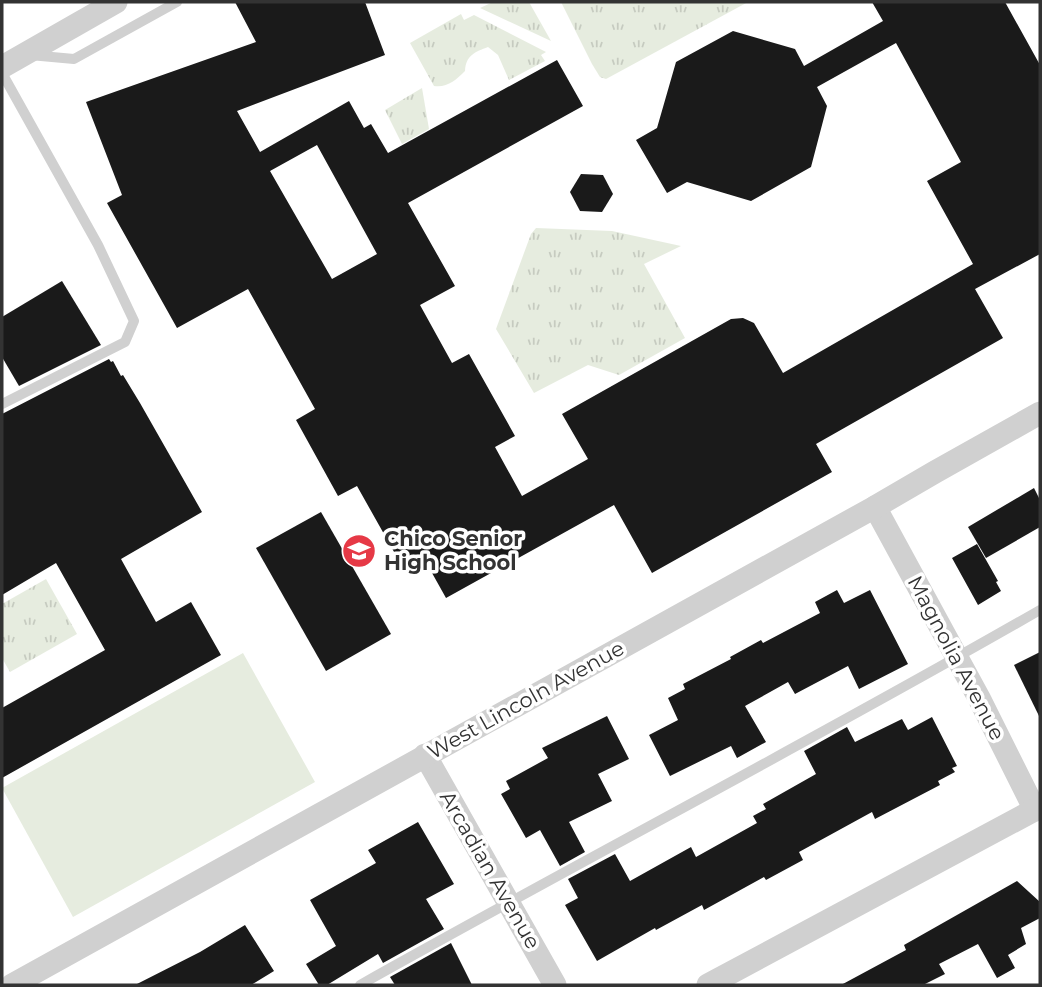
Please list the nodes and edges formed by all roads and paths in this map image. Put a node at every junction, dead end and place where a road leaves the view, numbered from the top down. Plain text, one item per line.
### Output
1 (116, 2) edge
2 (177, 2) edge
3 (24, 54) junction
4 (2, 67) edge
5 (2, 73) edge
6 (2, 404) edge
7 (1040, 413) edge
8 (875, 507) junction
9 (1040, 610) edge
10 (958, 657) junction
11 (425, 755) junction
12 (1038, 808) edge
13 (508, 902) junction
14 (12, 985) edge
15 (360, 985) edge
16 (555, 985) edge
17 (708, 985) edge

1 - 3 street
2 - 3 lane
3 - 4 street
5 - 6 lane
7 - 8 street, West Lincoln Avenue
8 - 10 street, Magnolia Avenue
8 - 11 street, West Lincoln Avenue
9 - 10 lane
10 - 12 street, Magnolia Avenue
10 - 13 lane
11 - 13 street, Arcadian Avenue
11 - 14 street, West Lincoln Avenue
12 - 17 street
13 - 15 lane
13 - 16 street, Arcadian Avenue

